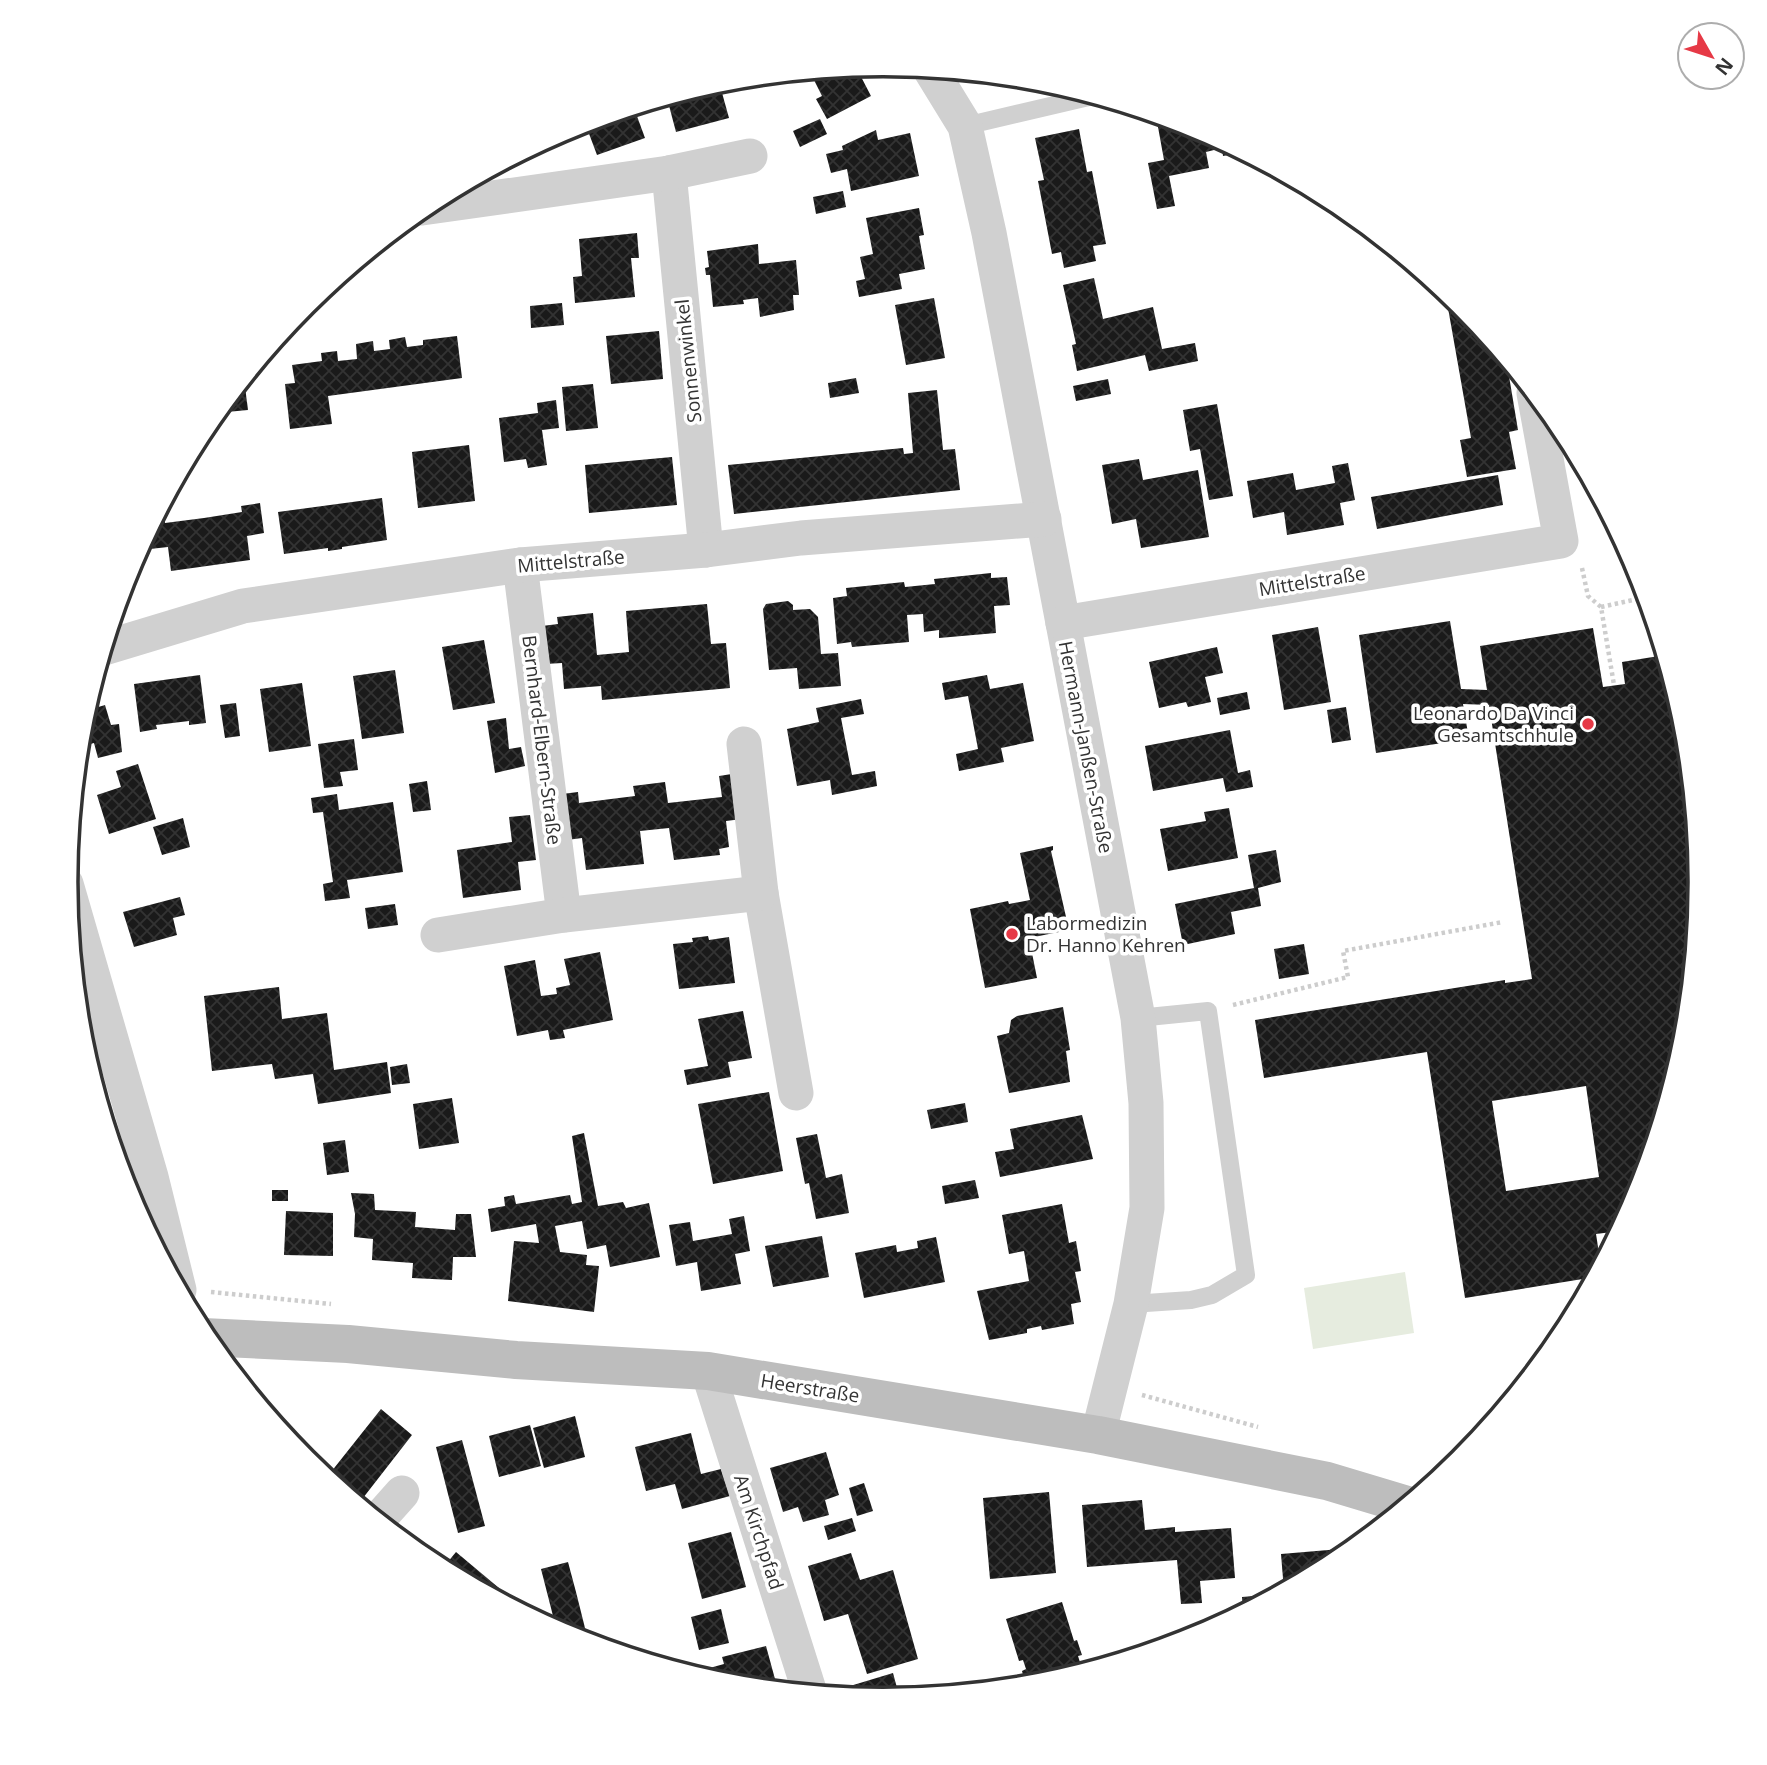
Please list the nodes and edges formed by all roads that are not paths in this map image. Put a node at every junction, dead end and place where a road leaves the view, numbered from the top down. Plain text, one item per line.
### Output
1 (936, 79) edge
2 (1075, 100) edge
3 (965, 126) junction
4 (750, 156) dead end
5 (669, 173) junction
6 (451, 204) edge
7 (1538, 413) edge
8 (1044, 520) junction
9 (706, 550) junction
10 (520, 565) junction
11 (1063, 623) junction
12 (114, 645) edge
13 (744, 744) dead end
14 (761, 893) junction
15 (564, 915) junction
16 (80, 932) edge
17 (438, 935) dead end
18 (1138, 1018) junction
19 (796, 1093) dead end
20 (171, 1257) edge
21 (1131, 1304) junction
22 (219, 1338) edge
23 (708, 1371) junction
24 (1098, 1435) junction
25 (402, 1493) dead end
26 (1398, 1502) edge
27 (383, 1514) edge
28 (807, 1684) edge

1 - 3 street, Hermann-Janßen-Straße
2 - 3 lane
3 - 8 street, Hermann-Janßen-Straße
4 - 5 street
5 - 6 street
5 - 9 street, Sonnenwinkel
7 - 11 street, Mittelstraße
8 - 9 street, Mittelstraße
8 - 11 street, Hermann-Janßen-Straße
9 - 10 street, Mittelstraße
10 - 12 street, Mittelstraße
10 - 15 street, Bernhard-Elbern-Straße
11 - 18 street, Hermann-Janßen-Straße
13 - 14 street
14 - 15 street
14 - 19 street
15 - 17 street
16 - 20 street
18 - 21 street, Hermann-Janßen-Straße
18 - 21 lane
21 - 24 street, Hermann-Janßen-Straße
22 - 23 main road, Heerstraße
23 - 24 main road, Heerstraße
23 - 28 street, Am Kirchpfad
24 - 26 main road, Heerstraße
25 - 27 street

